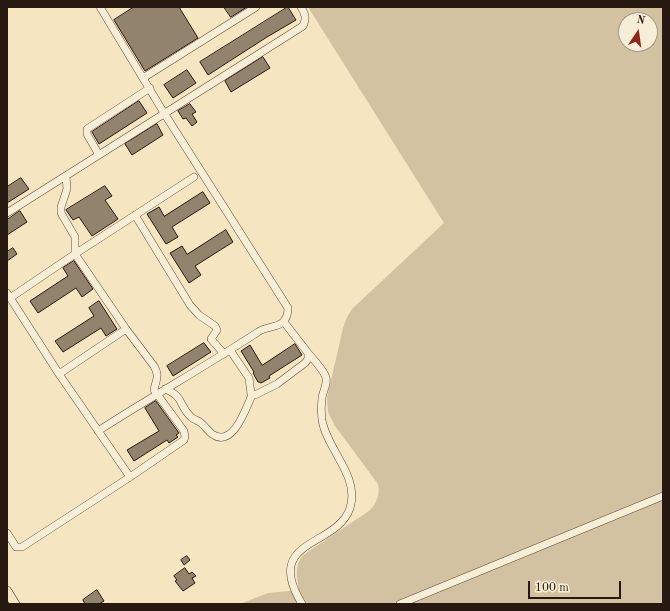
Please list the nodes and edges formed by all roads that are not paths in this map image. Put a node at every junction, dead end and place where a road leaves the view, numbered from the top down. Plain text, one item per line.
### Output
1 (100, 7) edge
2 (256, 7) edge
3 (301, 7) edge
4 (143, 78) junction
5 (150, 88) junction
6 (164, 113) junction
7 (99, 155) junction
8 (66, 176) junction
9 (194, 177) dead end
10 (7, 213) edge
11 (134, 215) junction
12 (75, 254) junction
13 (9, 295) edge
14 (284, 322) junction
15 (126, 329) junction
16 (227, 352) junction
17 (308, 353) junction
18 (60, 374) junction
19 (165, 389) junction
20 (156, 394) junction
21 (252, 395) junction
22 (98, 431) junction
23 (130, 477) junction
24 (663, 496) edge
25 (7, 533) edge
26 (7, 591) edge
27 (15, 604) edge
28 (302, 604) edge
29 (400, 604) edge

1 - 4 lane
2 - 4 lane
3 - 6 lane
4 - 5 lane
5 - 6 lane
5 - 7 lane
6 - 7 lane
6 - 14 lane
7 - 8 lane
8 - 10 lane
8 - 12 lane
9 - 11 lane
11 - 12 lane
11 - 16 lane
12 - 13 lane
12 - 15 lane
13 - 18 lane
14 - 16 lane
14 - 17 lane
15 - 18 lane
15 - 20 lane
16 - 19 lane
16 - 21 lane
17 - 21 lane
17 - 28 lane
18 - 22 lane
19 - 20 lane
19 - 21 lane
20 - 22 lane
20 - 23 lane
22 - 23 lane
23 - 25 lane
24 - 29 lane
26 - 27 main road

